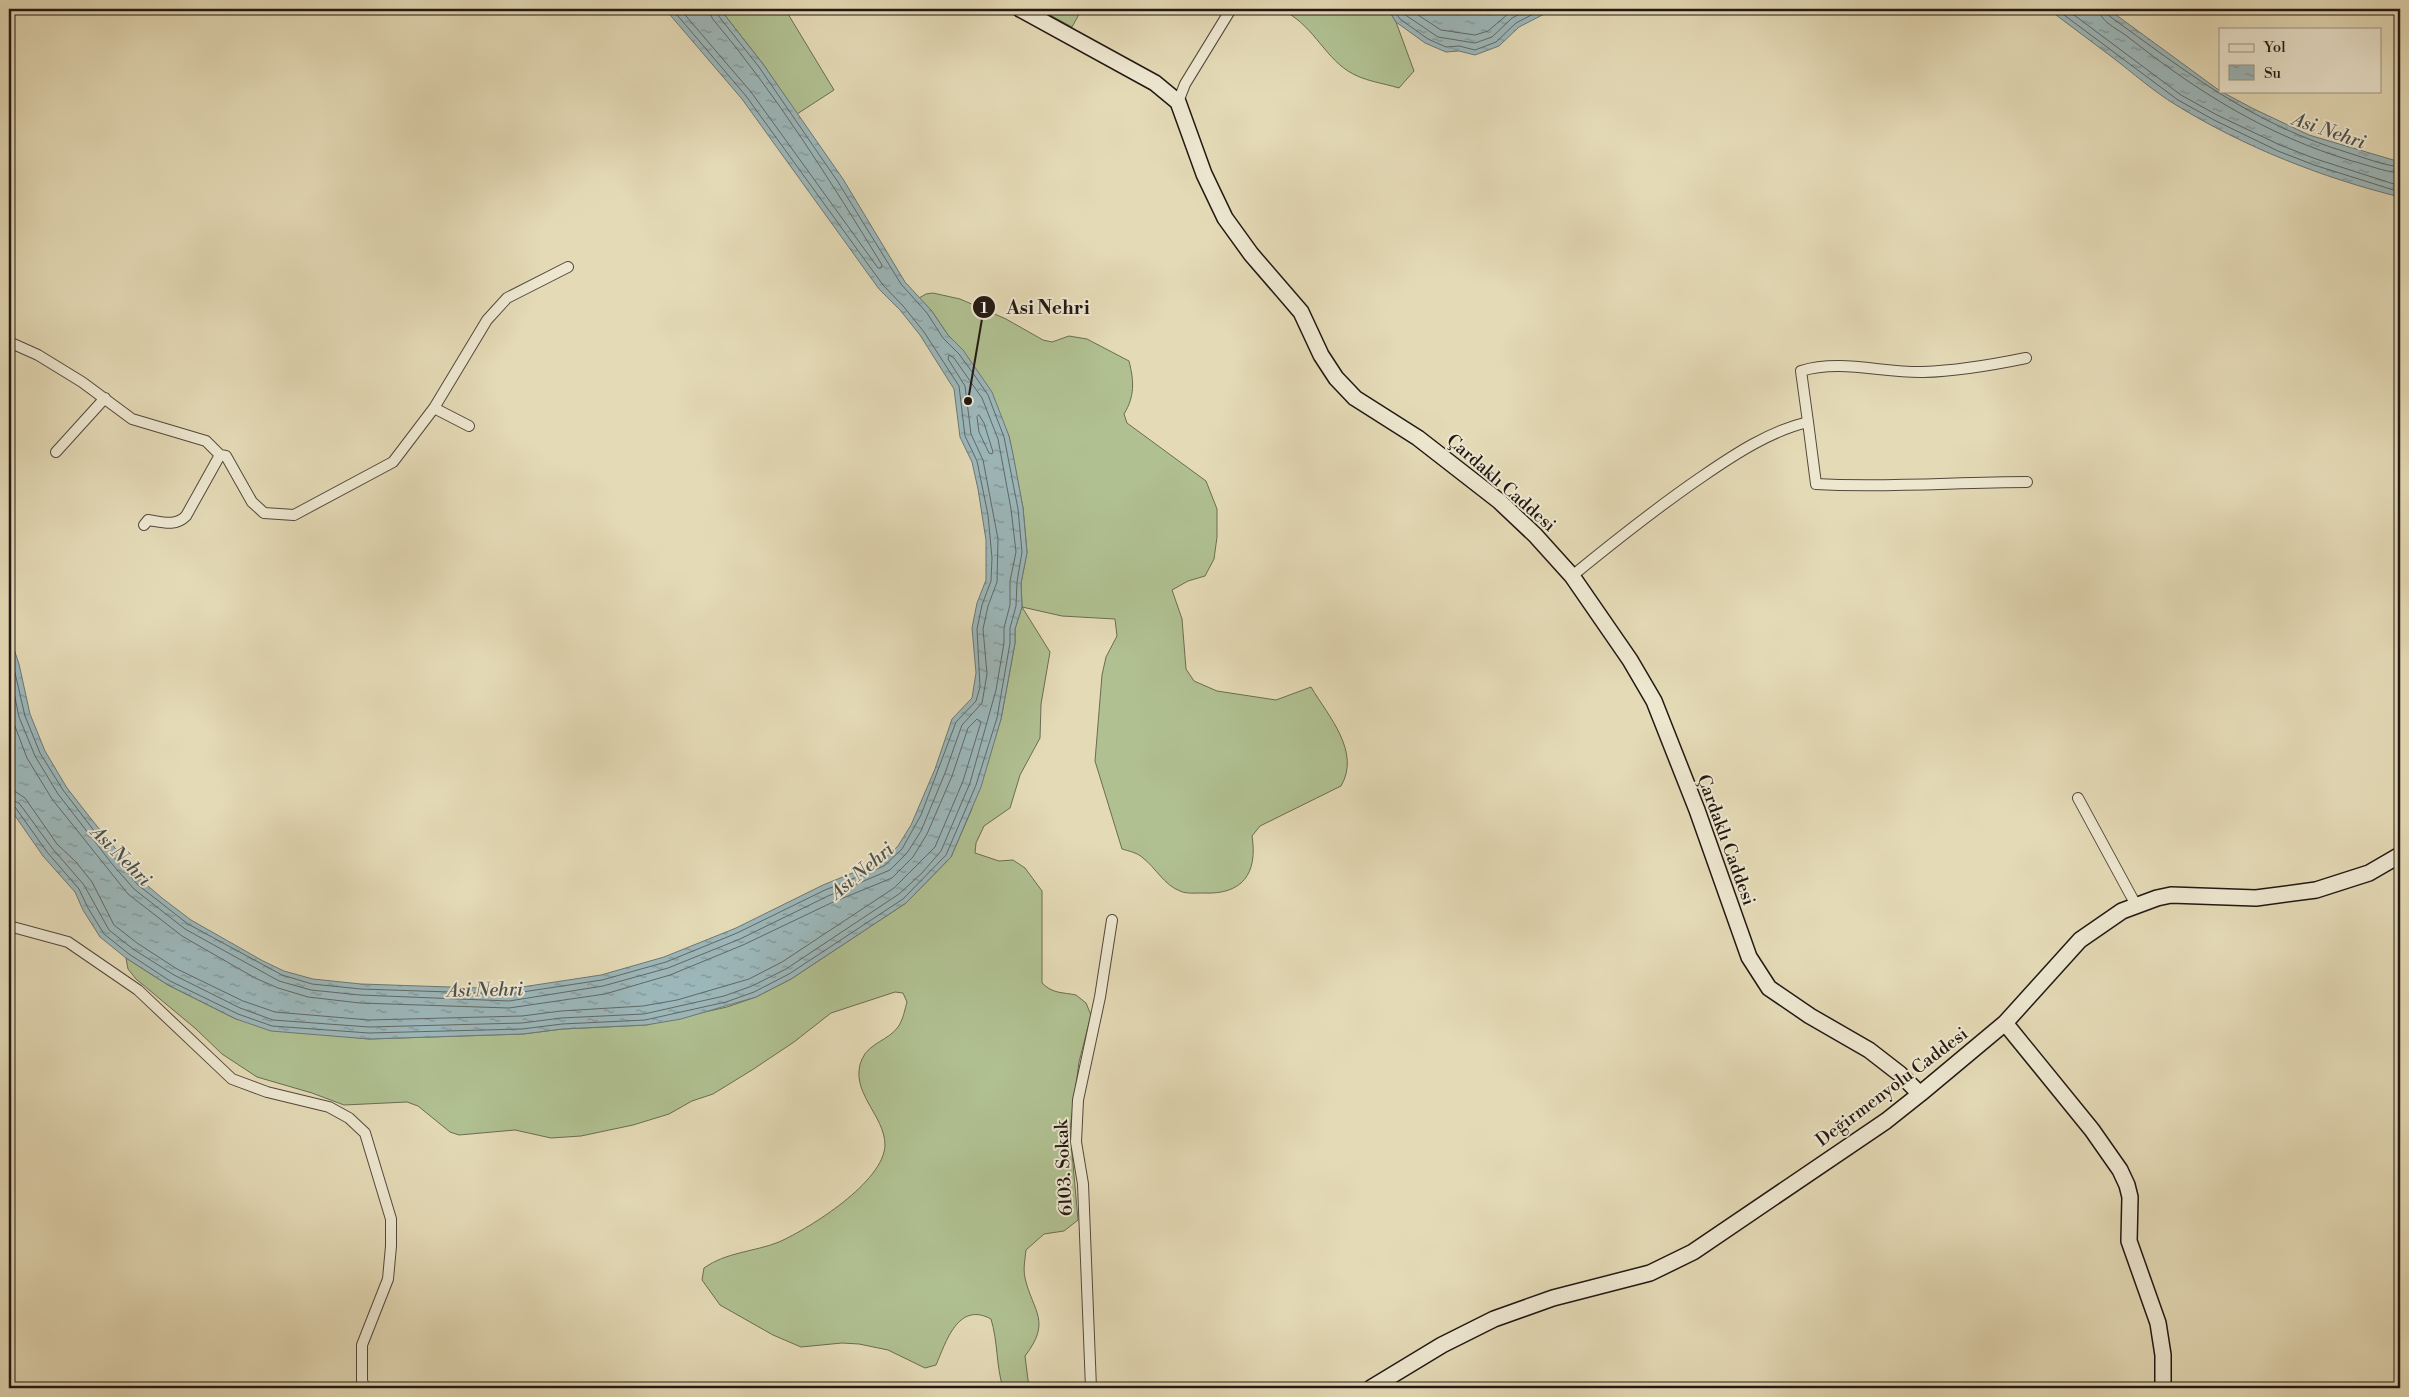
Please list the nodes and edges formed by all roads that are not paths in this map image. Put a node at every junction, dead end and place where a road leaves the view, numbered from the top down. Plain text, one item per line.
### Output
1 (1020, 9) edge
2 (1231, 9) edge
3 (1178, 102) junction
4 (568, 267) dead end
5 (9, 342) edge
6 (2026, 358) dead end
7 (105, 398) junction
8 (434, 408) junction
9 (1808, 422) junction
10 (469, 426) dead end
11 (56, 452) dead end
12 (220, 455) junction
13 (2027, 482) dead end
14 (144, 525) dead end
15 (1572, 576) junction
16 (2078, 798) dead end
17 (2400, 855) edge
18 (2136, 905) junction
19 (1112, 920) dead end
20 (9, 926) edge
21 (2005, 1023) junction
22 (1920, 1094) junction
23 (364, 1388) edge
24 (1091, 1388) edge
25 (1371, 1388) edge
26 (2164, 1388) edge

1 - 3 street
2 - 3 street
3 - 15 street, Çardaklı Caddesi
4 - 8 street
5 - 7 street
6 - 9 street
7 - 11 street
7 - 12 street
8 - 10 street
8 - 12 street
9 - 13 street
9 - 15 street
12 - 14 street
15 - 22 street, Çardaklı Caddesi
16 - 18 street
17 - 18 street, Değirmenyolu Caddesi
18 - 21 street, Değirmenyolu Caddesi
19 - 24 street, 6103. Sokak
20 - 23 street
21 - 22 street, Değirmenyolu Caddesi
21 - 26 street
22 - 25 street, Değirmenyolu Caddesi

